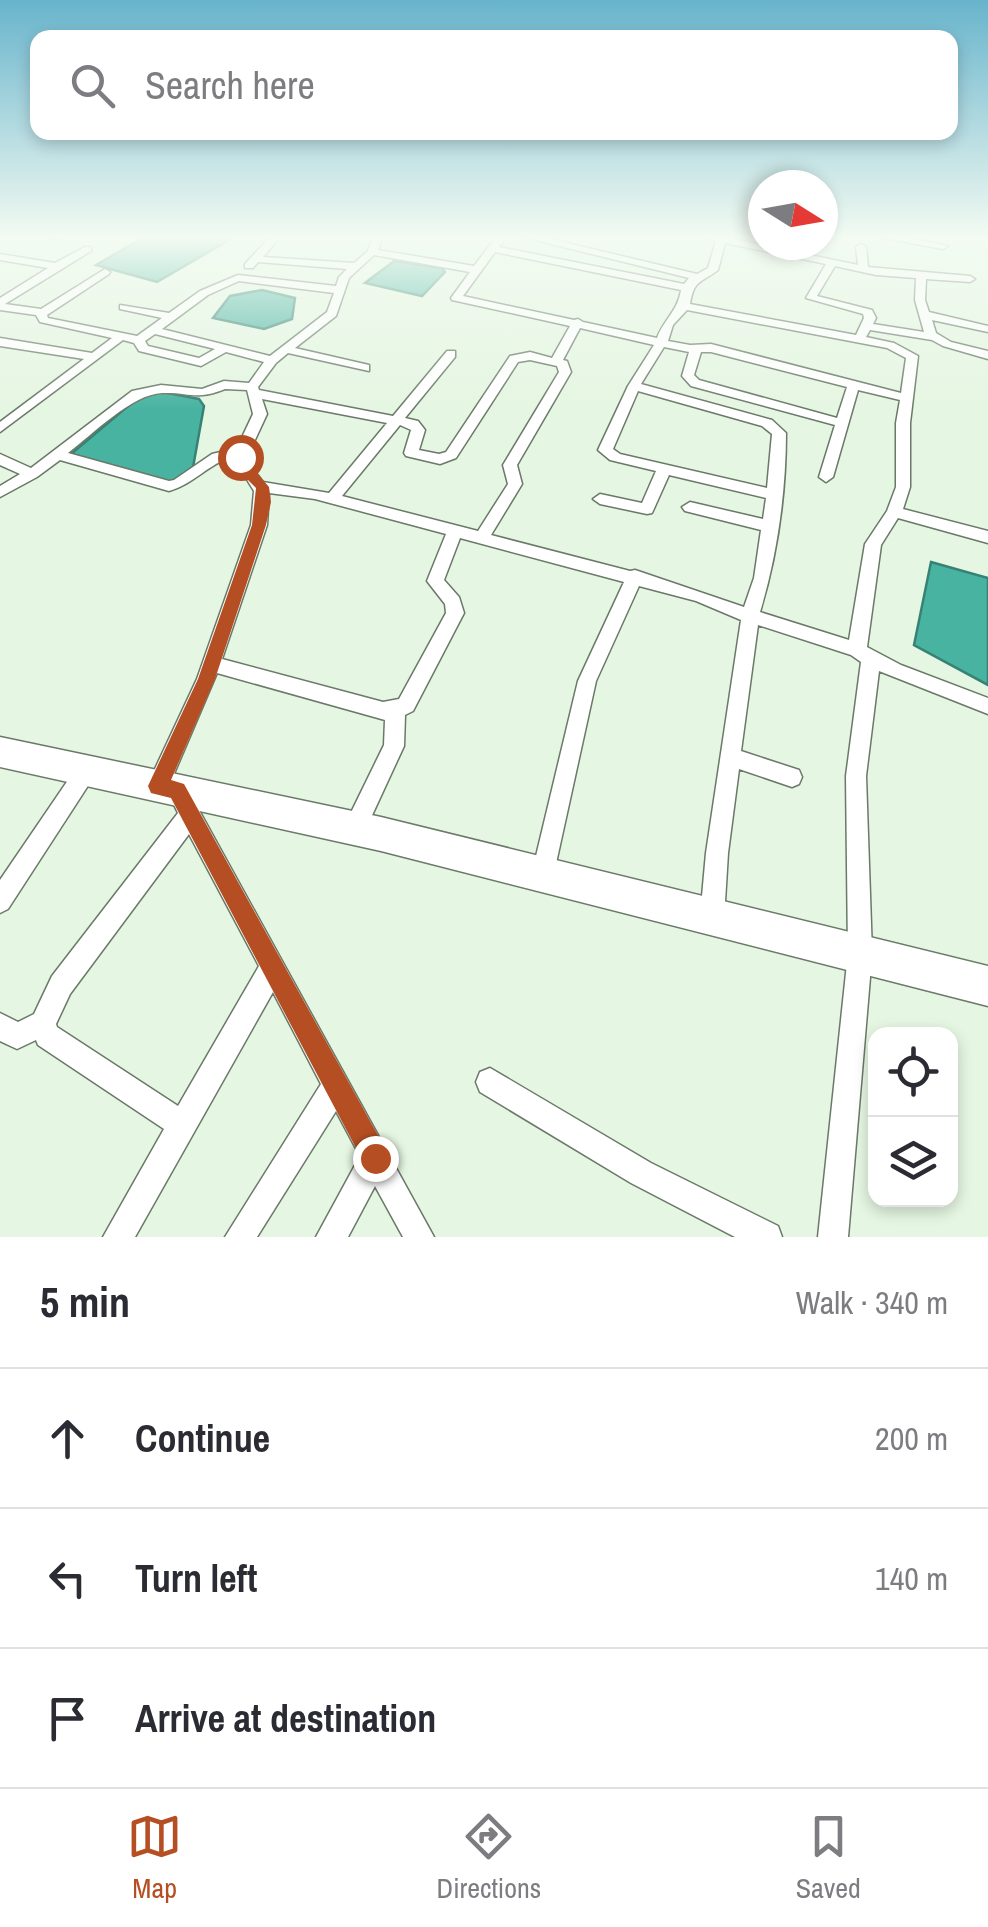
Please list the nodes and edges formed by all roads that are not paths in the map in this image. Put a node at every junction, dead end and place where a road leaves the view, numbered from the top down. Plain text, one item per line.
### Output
1 (70, 294) edge
2 (203, 294) edge
3 (338, 294) edge
4 (460, 294) edge
5 (686, 294) edge
6 (814, 294) edge
7 (920, 294) edge
8 (0, 305) edge
9 (684, 306) junction
10 (124, 307) dead end
11 (42, 312) junction
12 (926, 315) junction
13 (173, 317) junction
14 (578, 322) junction
15 (988, 329) edge
16 (156, 331) junction
17 (862, 333) junction
18 (933, 336) junction
19 (119, 338) junction
20 (139, 340) junction
21 (662, 341) junction
22 (0, 342) edge
23 (286, 349) junction
24 (222, 350) junction
25 (696, 350) junction
26 (451, 354) dead end
27 (988, 354) edge
28 (96, 358) junction
29 (272, 360) junction
30 (556, 362) junction
31 (365, 368) dead end
32 (634, 386) junction
33 (852, 386) junction
34 (253, 390) junction
35 (906, 398) junction
36 (393, 420) junction
37 (841, 423) junction
38 (0, 428) edge
39 (240, 452) junction
40 (58, 455) junction
41 (0, 460) edge
42 (664, 470) junction
43 (32, 474) junction
44 (826, 477) dead end
45 (262, 487) junction
46 (0, 492) edge
47 (774, 495) junction
48 (332, 499) junction
49 (600, 499) dead end
50 (690, 507) dead end
51 (894, 512) junction
52 (769, 526) junction
53 (455, 530) junction
54 (988, 537) edge
55 (482, 539) junction
56 (636, 576) junction
57 (750, 616) junction
58 (864, 654) junction
59 (211, 664) junction
60 (988, 706) edge
61 (395, 711) junction
62 (0, 752) edge
63 (731, 757) junction
64 (86, 771) junction
65 (792, 778) dead end
66 (175, 797) junction
67 (354, 829) junction
68 (542, 877) junction
69 (0, 901) edge
70 (712, 919) junction
71 (860, 954) junction
72 (272, 968) junction
73 (988, 986) edge
74 (43, 1023) junction
75 (0, 1026) edge
76 (490, 1082) dead end
77 (336, 1086) junction
78 (182, 1124) junction
79 (375, 1158) junction
80 (118, 1237) edge
81 (240, 1237) edge
82 (331, 1237) edge
83 (418, 1237) edge
84 (768, 1237) edge
85 (834, 1237) edge

1 - 11 street
2 - 13 street
3 - 23 street
4 - 14 street
5 - 9 street
6 - 17 street
7 - 12 street
8 - 11 street
9 - 17 street
9 - 21 street
10 - 13 street
11 - 19 street
12 - 15 street
12 - 18 street
13 - 16 street
14 - 21 street
14 - 30 street
16 - 20 street
16 - 24 street
17 - 18 street
17 - 35 street
18 - 27 street
19 - 20 street
19 - 28 street
20 - 24 street
21 - 25 street
21 - 32 street
22 - 28 street
23 - 29 street
23 - 31 street
24 - 29 street
25 - 33 street
25 - 37 street
26 - 36 street
28 - 38 street
29 - 34 street
30 - 36 street
30 - 55 street
32 - 42 street
32 - 47 street
33 - 35 street
33 - 37 street
34 - 36 street
34 - 39 street
34 - 40 street
35 - 51 street
36 - 48 street
37 - 44 street
39 - 40 street
39 - 45 street
40 - 43 street
41 - 43 street
42 - 47 street
42 - 49 street
43 - 46 street
45 - 48 street
45 - 59 street
47 - 52 street
48 - 53 street
50 - 52 street
51 - 54 street
51 - 58 street
52 - 57 street
53 - 55 street
53 - 61 street
55 - 56 street
56 - 57 street
56 - 68 street
57 - 58 street
57 - 63 street
58 - 60 street
58 - 71 street
59 - 61 street
59 - 66 street
61 - 67 street
62 - 64 main road
63 - 65 street
63 - 70 street
64 - 66 main road
64 - 69 street
66 - 67 main road
66 - 72 street
66 - 74 street
67 - 68 main road
68 - 70 main road
70 - 71 main road
71 - 73 main road
71 - 85 street
72 - 77 street
72 - 78 street
74 - 75 street
74 - 78 street
76 - 84 street
77 - 79 street
77 - 81 street
78 - 80 street
79 - 82 street
79 - 83 street

